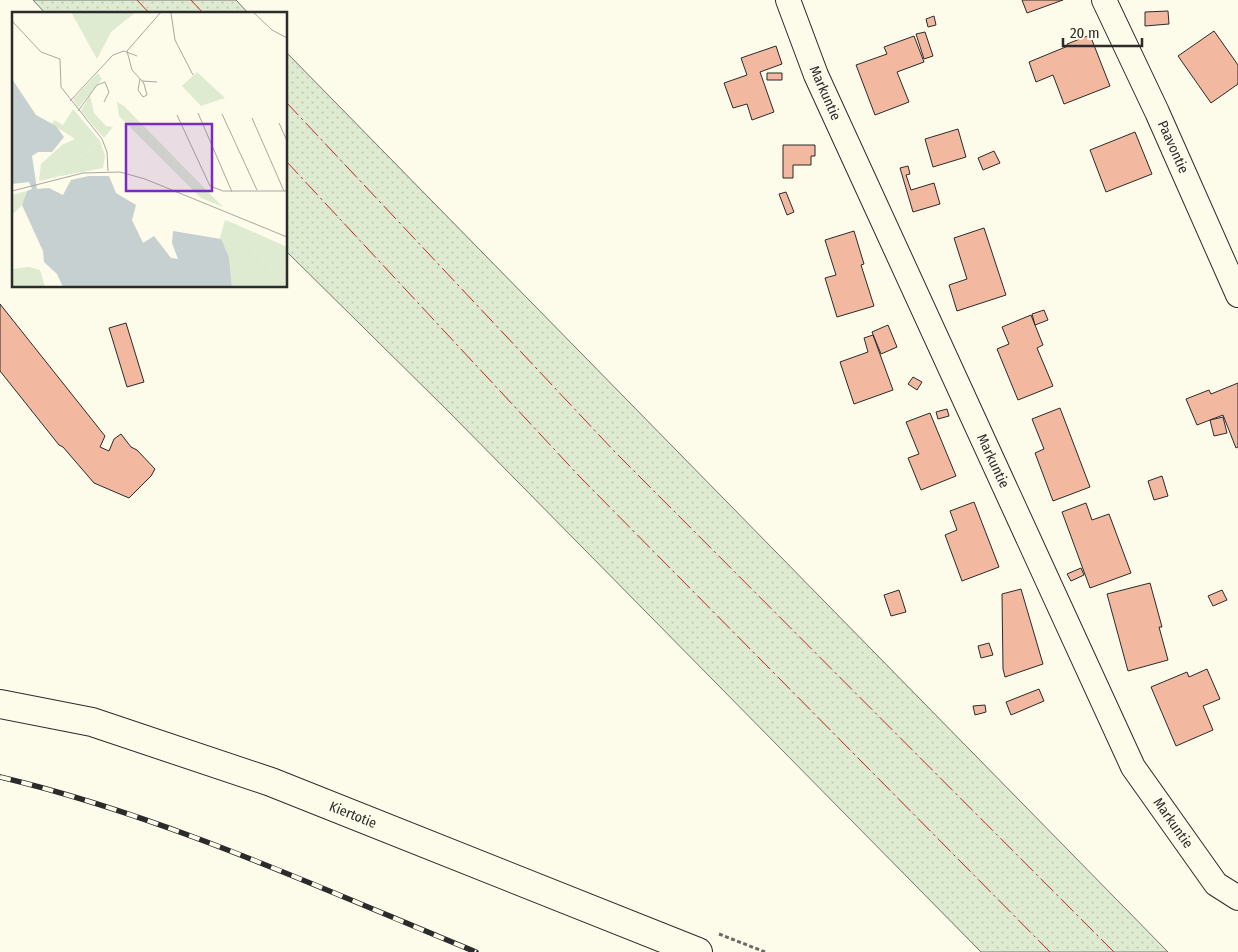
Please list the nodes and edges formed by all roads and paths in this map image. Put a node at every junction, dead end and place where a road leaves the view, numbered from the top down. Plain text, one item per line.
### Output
1 (788, 0) edge
2 (1104, 0) edge
3 (1238, 295) edge
4 (0, 704) edge
5 (1238, 898) edge
6 (698, 952) edge

1 - 5 street, Markuntie
2 - 3 street, Paavontie
4 - 6 street, Kiertotie

